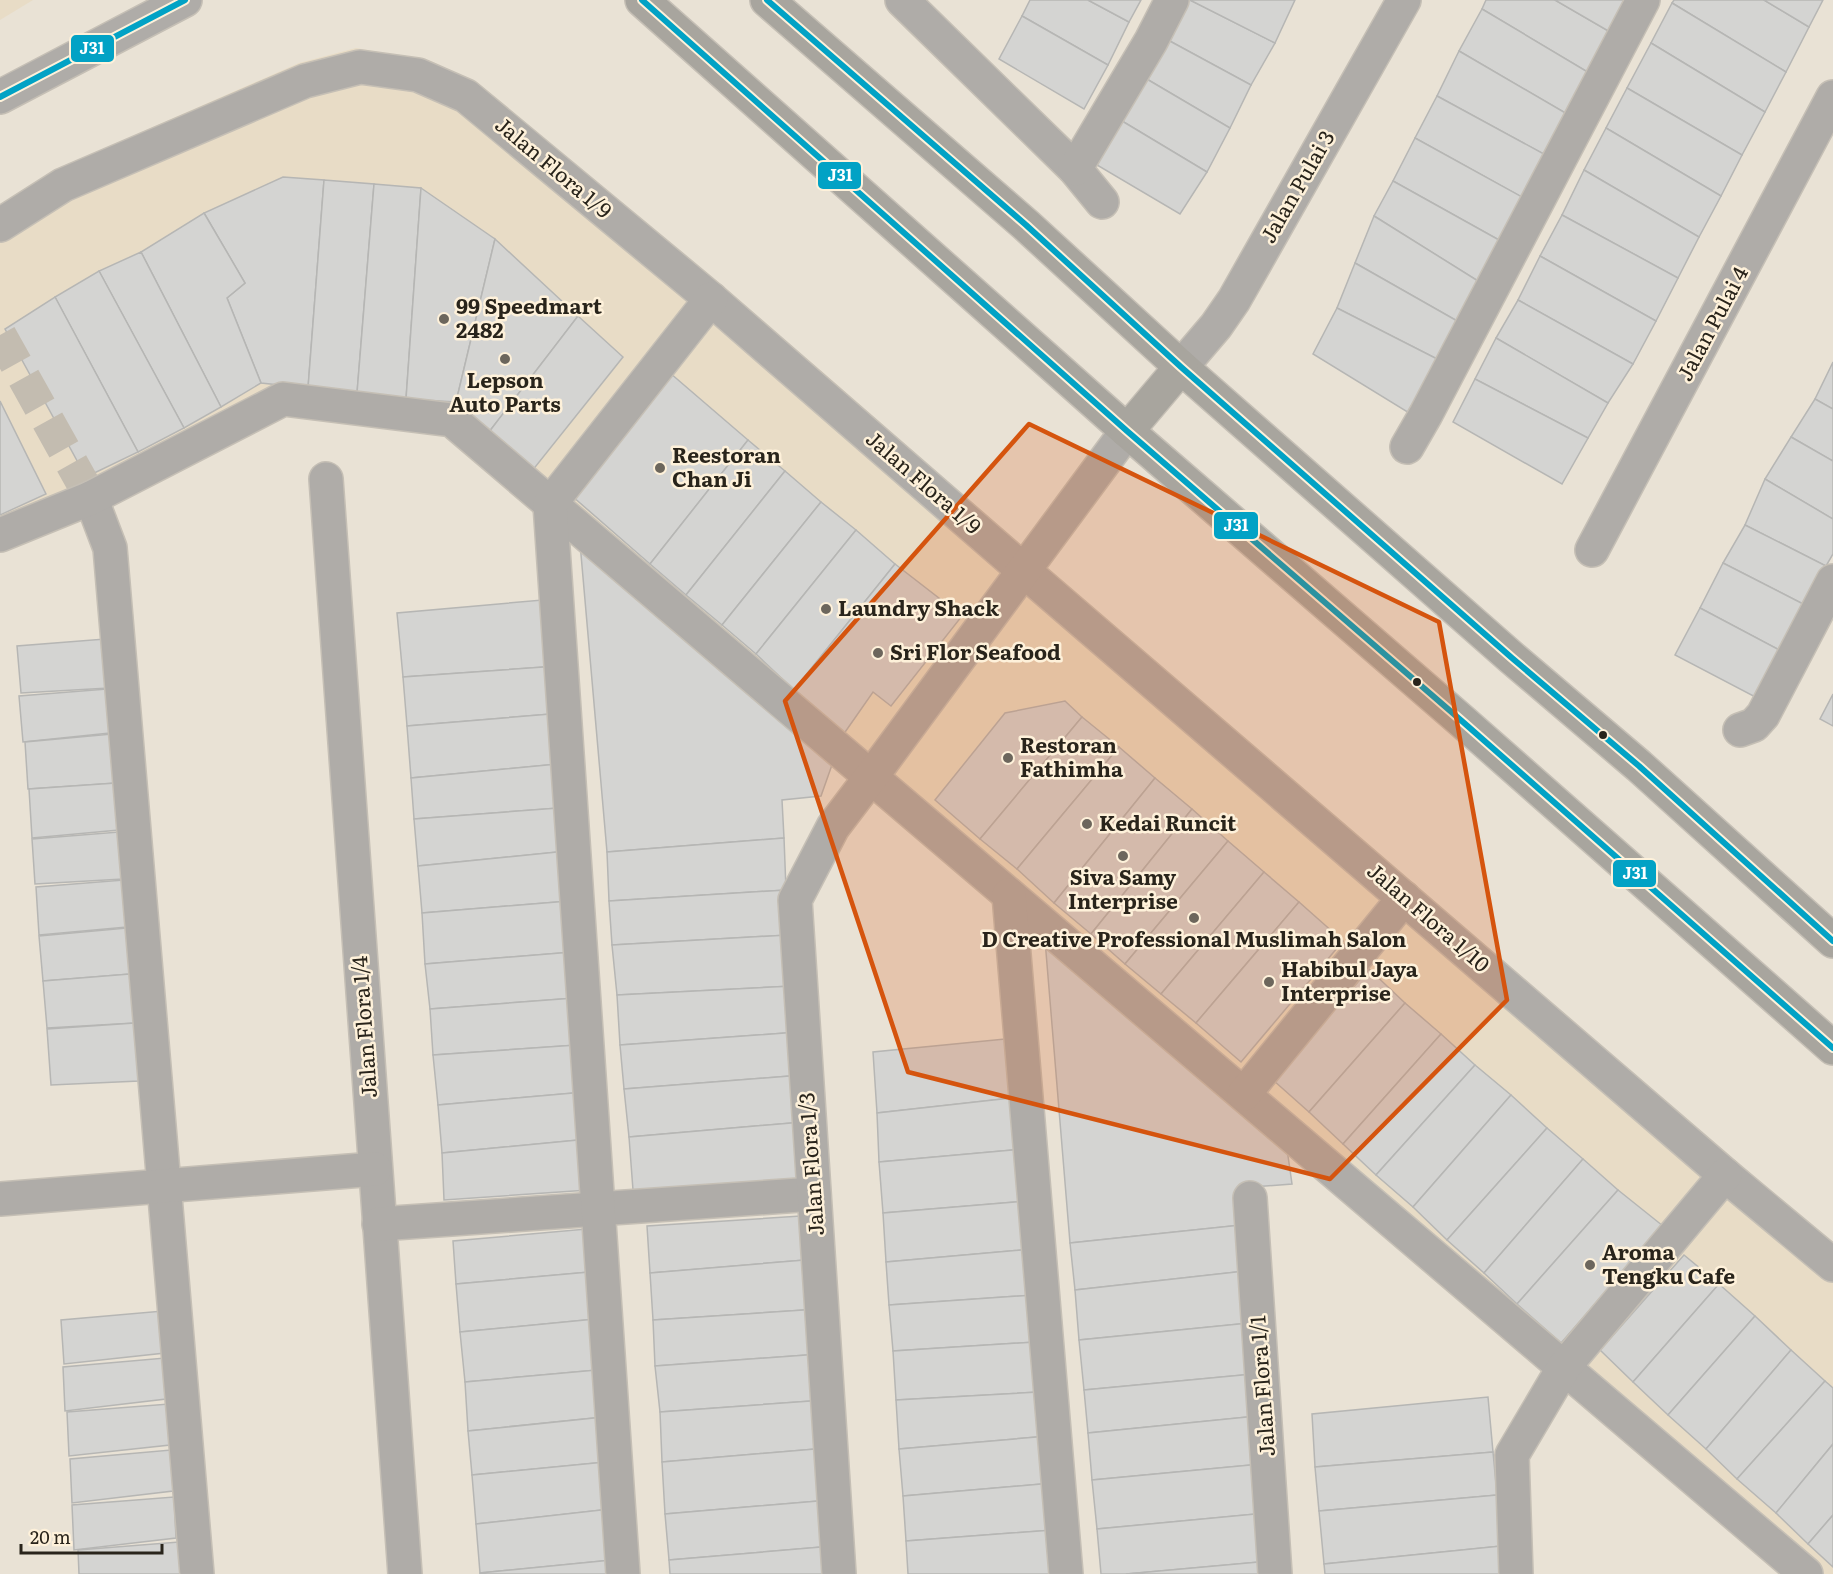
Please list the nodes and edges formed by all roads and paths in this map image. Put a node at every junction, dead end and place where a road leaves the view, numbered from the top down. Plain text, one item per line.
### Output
1 (185, 0) edge
2 (642, 0) edge
3 (767, 0) edge
4 (1172, 0) edge
5 (1404, 0) edge
6 (1643, 0) edge
7 (906, 2) edge
8 (0, 97) edge
9 (1833, 97) edge
10 (1075, 169) junction
11 (1102, 202) dead end
12 (0, 225) edge
13 (711, 299) junction
14 (1181, 367) junction
15 (1127, 431) junction
16 (1407, 447) dead end
17 (326, 479) dead end
18 (91, 498) junction
19 (550, 504) junction
20 (0, 535) edge
21 (1592, 550) dead end
22 (1023, 570) junction
23 (1833, 581) edge
24 (1740, 730) dead end
25 (871, 777) junction
26 (1009, 895) junction
27 (1404, 898) junction
28 (1833, 941) edge
29 (1833, 1048) edge
30 (1244, 1094) junction
31 (375, 1169) junction
32 (1725, 1175) junction
33 (165, 1186) junction
34 (814, 1194) junction
35 (1250, 1198) dead end
36 (0, 1199) edge
37 (599, 1208) junction
38 (379, 1224) junction
39 (1833, 1265) edge
40 (1564, 1367) junction
41 (197, 1574) edge
42 (405, 1574) edge
43 (623, 1574) edge
44 (840, 1574) edge
45 (1066, 1574) edge
46 (1275, 1574) edge
47 (1516, 1574) edge
48 (1806, 1574) edge

1 - 8 street
2 - 15 main road
3 - 14 main road
4 - 10 street
5 - 14 street, Jalan Pulai 3
6 - 16 street
7 - 10 street
9 - 21 street, Jalan Pulai 4
10 - 11 street
12 - 13 street, Jalan Flora 1/9
13 - 19 street
13 - 22 street, Jalan Flora 1/9
14 - 15 main road
14 - 28 main road
15 - 22 street, Jalan Flora 1/3
15 - 29 main road
17 - 31 street, Jalan Flora 1/4
18 - 19 street
18 - 20 street
18 - 33 street
19 - 25 street
19 - 37 street
22 - 25 street, Jalan Flora 1/3
22 - 27 street, Jalan Flora 1/10
23 - 24 street
25 - 26 street
25 - 34 street, Jalan Flora 1/3
26 - 30 street
26 - 45 street
27 - 30 street
27 - 32 street, Jalan Flora 1/10
30 - 40 street
31 - 33 street
31 - 38 street, Jalan Flora 1/4
32 - 39 street, Jalan Flora 1/10
32 - 40 street
33 - 36 street
33 - 41 street
34 - 37 street
34 - 44 street, Jalan Flora 1/3
35 - 46 street, Jalan Flora 1/1
37 - 38 street
37 - 43 street
38 - 42 street, Jalan Flora 1/4
40 - 47 street
40 - 48 street

